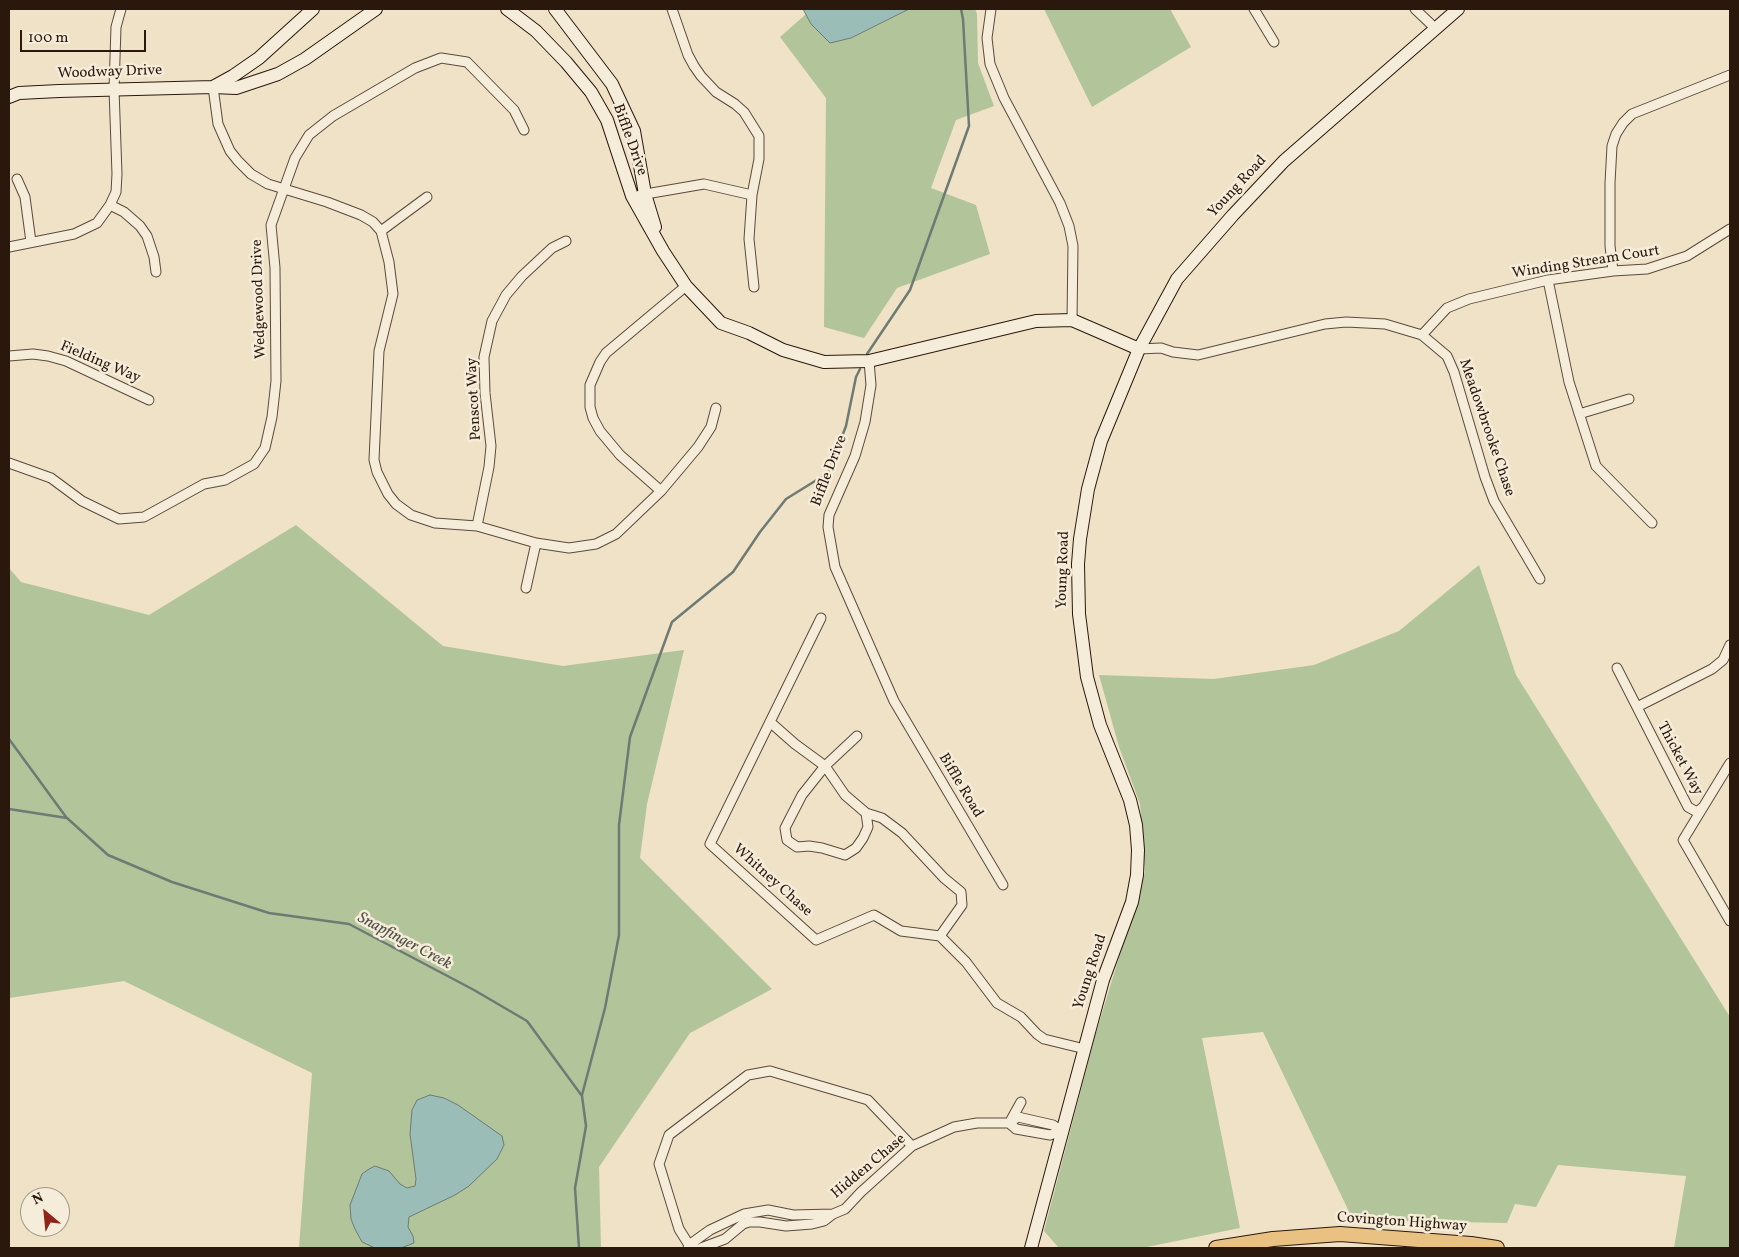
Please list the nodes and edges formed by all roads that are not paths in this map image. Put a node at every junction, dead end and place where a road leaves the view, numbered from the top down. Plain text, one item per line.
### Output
1 (121, 9) edge
2 (313, 9) edge
3 (376, 9) edge
4 (507, 9) edge
5 (555, 9) edge
6 (672, 9) edge
7 (991, 9) edge
8 (1254, 9) edge
9 (1415, 9) edge
10 (1458, 9) edge
11 (1435, 28) junction
12 (1274, 42) dead end
13 (1730, 75) edge
14 (213, 87) junction
15 (114, 89) junction
16 (9, 97) edge
17 (524, 130) dead end
18 (17, 179) dead end
19 (284, 189) junction
20 (645, 194) junction
21 (752, 195) junction
22 (632, 196) junction
23 (427, 197) dead end
24 (110, 205) junction
25 (1730, 229) edge
26 (381, 231) junction
27 (566, 241) dead end
28 (31, 242) junction
29 (9, 247) edge
30 (663, 251) junction
31 (1613, 271) junction
32 (156, 272) dead end
33 (1548, 280) junction
34 (686, 286) junction
35 (754, 287) dead end
36 (1072, 320) junction
37 (1422, 335) junction
38 (1139, 349) junction
39 (9, 356) edge
40 (869, 361) junction
41 (1628, 398) dead end
42 (149, 400) dead end
43 (716, 408) dead end
44 (1579, 414) junction
45 (9, 463) edge
46 (661, 491) junction
47 (1652, 523) dead end
48 (477, 526) junction
49 (536, 544) junction
50 (1540, 580) dead end
51 (526, 588) dead end
52 (821, 618) dead end
53 (1730, 645) edge
54 (1617, 668) dead end
55 (894, 701) joint
56 (1637, 707) junction
57 (770, 722) junction
58 (857, 736) dead end
59 (1730, 763) edge
60 (825, 766) junction
61 (1703, 807) junction
62 (866, 813) junction
63 (1003, 885) dead end
64 (1730, 922) edge
65 (940, 936) junction
66 (1085, 1049) junction
67 (1021, 1102) dead end
68 (1036, 1120) junction
69 (1010, 1123) junction
70 (1062, 1131) junction
71 (1033, 1132) junction
72 (912, 1146) junction
73 (833, 1214) junction
74 (690, 1247) edge
75 (701, 1248) edge
76 (1031, 1248) edge
77 (1216, 1248) edge
78 (1497, 1248) edge

1 - 15 street
2 - 14 street, Woodway Drive
3 - 14 street, Woodway Drive
4 - 22 street, Biffle Drive
5 - 20 street, Biffle Drive
6 - 21 street
7 - 36 street
8 - 12 street
9 - 11 street
10 - 11 street, Young Road
11 - 38 street, Young Road
13 - 31 street
14 - 15 street, Woodway Drive
14 - 19 street
15 - 16 street, Woodway Drive
15 - 24 street
17 - 19 street, Wedgewood Drive
18 - 28 street
19 - 26 street
19 - 45 street, Wedgewood Drive
20 - 21 street
20 - 22 street
20 - 30 street, Biffle Drive
21 - 35 street
22 - 30 street, Biffle Drive
23 - 26 street
24 - 28 street
24 - 32 street
25 - 31 street, Winding Stream Court
26 - 48 street
27 - 48 street, Penscot Way
28 - 29 street
30 - 34 street, Biffle Drive
31 - 33 street, Winding Stream Court
33 - 37 street, Winding Stream Court
33 - 44 street
34 - 40 street, Biffle Drive
34 - 46 street
36 - 38 street, Biffle Drive
36 - 40 street, Biffle Drive
37 - 38 street, Meadowbrooke Chase
37 - 50 street, Meadowbrooke Chase
38 - 66 street, Young Road
39 - 42 street, Fielding Way
40 - 55 street, Biffle Drive
41 - 44 street
43 - 46 street
44 - 47 street
46 - 49 street
48 - 49 street
49 - 51 street
52 - 57 street, Whitney Chase
53 - 56 street
54 - 56 street, Thicket Way
55 - 63 street, Biffle Road
56 - 61 street, Thicket Way
57 - 60 street
57 - 65 street, Whitney Chase
58 - 60 street
59 - 61 street, Thicket Way
60 - 62 street
60 - 62 street
61 - 64 street, Thicket Way
62 - 65 street
65 - 66 street
66 - 70 street, Young Road
67 - 69 street
68 - 69 street, Hidden Chase
68 - 70 street, Hidden Chase
68 - 71 street
69 - 71 street, Hidden Chase
69 - 72 street, Hidden Chase
70 - 71 street, Hidden Chase
70 - 76 street, Young Road
72 - 73 street, Hidden Chase
72 - 74 street
73 - 74 street, Hidden Chase
73 - 75 street, Hidden Chase
77 - 78 main road, Covington Highway

